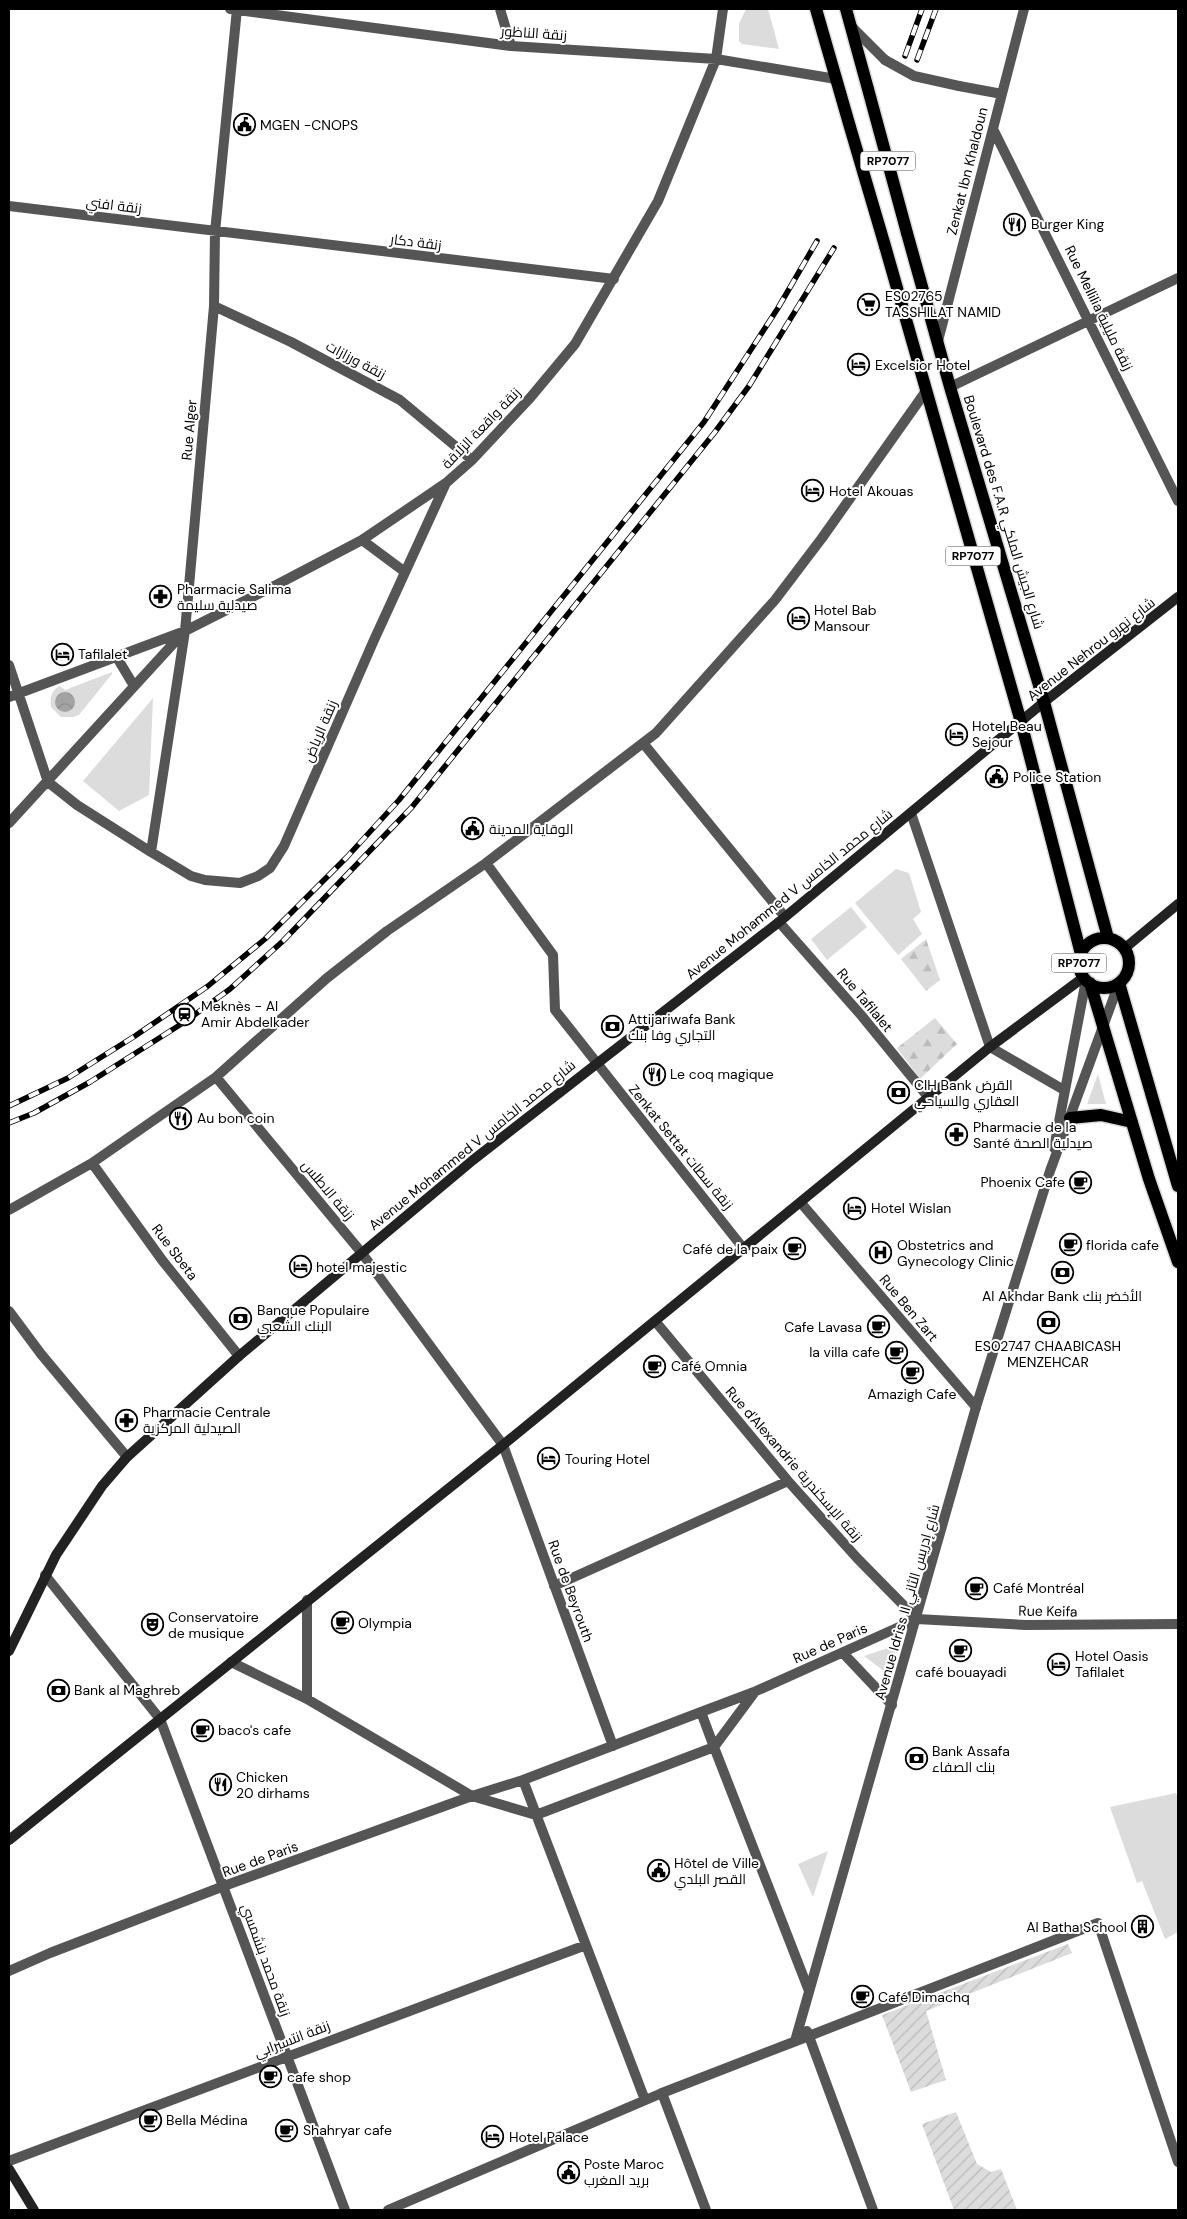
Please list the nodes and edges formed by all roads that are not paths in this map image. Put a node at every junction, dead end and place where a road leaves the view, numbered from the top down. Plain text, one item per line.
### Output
1 (235, 9) edge
2 (500, 9) edge
3 (816, 9) edge
4 (846, 9) edge
5 (1024, 9) edge
6 (722, 10) edge
7 (851, 27) junction
8 (511, 46) junction
9 (716, 59) junction
10 (836, 78) junction
11 (1002, 94) junction
12 (993, 128) junction
13 (9, 206) edge
14 (215, 232) junction
15 (1178, 278) edge
16 (614, 279) junction
17 (214, 306) junction
18 (1090, 320) junction
19 (938, 341) junction
20 (950, 387) junction
21 (926, 391) junction
22 (472, 460) junction
23 (446, 483) junction
24 (1178, 501) edge
25 (362, 540) junction
26 (405, 572) junction
27 (1178, 597) edge
28 (185, 631) junction
29 (116, 656) junction
30 (9, 665) edge
31 (134, 686) junction
32 (13, 696) edge
33 (1044, 702) junction
34 (1021, 722) junction
35 (643, 743) junction
36 (48, 780) junction
37 (23, 809) junction
38 (911, 813) junction
39 (9, 814) edge
40 (9, 823) edge
41 (151, 852) junction
42 (486, 863) junction
43 (1178, 904) edge
44 (782, 920) junction
45 (1108, 938) junction
46 (1125, 948) junction
47 (1081, 954) junction
48 (1087, 980) junction
49 (1119, 983) junction
50 (1103, 1029) junction
51 (990, 1047) junction
52 (596, 1064) junction
53 (216, 1077) junction
54 (1064, 1090) junction
55 (929, 1098) junction
56 (1070, 1118) junction
57 (1132, 1122) junction
58 (92, 1163) junction
59 (1050, 1171) junction
60 (1178, 1186) edge
61 (801, 1203) junction
62 (9, 1210) edge
63 (743, 1248) junction
64 (361, 1252) junction
65 (1178, 1262) edge
66 (9, 1311) edge
67 (655, 1321) junction
68 (239, 1356) junction
69 (976, 1407) junction
70 (503, 1445) junction
71 (127, 1457) junction
72 (788, 1481) junction
73 (45, 1575) junction
74 (554, 1586) junction
75 (307, 1600) junction
76 (917, 1620) junction
77 (1178, 1624) edge
78 (9, 1651) edge
79 (843, 1653) junction
80 (231, 1662) junction
81 (754, 1692) junction
82 (307, 1700) junction
83 (892, 1705) junction
84 (701, 1712) junction
85 (160, 1719) junction
86 (613, 1746) junction
87 (714, 1747) junction
88 (523, 1780) junction
89 (472, 1796) junction
90 (536, 1815) junction
91 (9, 1840) edge
92 (224, 1886) junction
93 (586, 1945) junction
94 (9, 1972) edge
95 (809, 1992) junction
96 (802, 2017) junction
97 (809, 2036) junction
98 (795, 2041) junction
99 (286, 2056) junction
100 (662, 2094) junction
101 (644, 2100) junction
102 (9, 2161) edge
103 (1178, 2162) edge
104 (9, 2169) edge
105 (34, 2210) edge
106 (345, 2210) edge
107 (388, 2210) edge
108 (706, 2210) edge
109 (873, 2210) edge

1 - 8 street, زنقة الناظور
1 - 14 street, Rue Alger
2 - 8 street
3 - 10 main road, RP7077
4 - 7 main road, Boulevard des F.A.R شارع الجيش الملكي / RP7077
5 - 11 street, Zenkat Ibn Khaldoun
6 - 9 street, زنقة واقعة الزلاقة
7 - 11 street, bridge
7 - 19 main road, Boulevard des F.A.R شارع الجيش الملكي / RP7077, bridge
8 - 9 street, زنقة الناظور
9 - 10 street, زنقة الناظور
9 - 16 street, زنقة واقعة الزلاقة
10 - 21 main road, RP7077, bridge
11 - 12 street, Zenkat Ibn Khaldoun
12 - 18 street, Rue Mellilia زنقة مليلية
12 - 19 street, Zenkat Ibn Khaldoun
13 - 14 street, زنقة افني
14 - 16 street, زنقة دكار
14 - 17 street, Rue Alger
15 - 18 street
16 - 22 street, زنقة واقعة الزلاقة
17 - 22 street, زنقة ورزازات
17 - 28 street, Rue Alger
18 - 20 street
18 - 24 street, Rue Mellilia زنقة مليلية
19 - 20 main road, Boulevard des F.A.R شارع الجيش الملكي / RP7077
20 - 33 main road, Boulevard des F.A.R شارع الجيش الملكي / RP7077
21 - 34 main road, RP7077
21 - 35 street
22 - 23 street, زنقة واقعة الزلاقة
23 - 25 street, زنقة واقعة الزلاقة
23 - 26 street, زنقة الرياض
25 - 26 street
25 - 28 street, زنقة واقعة الزلاقة
26 - 41 street, زنقة الرياض
27 - 33 main road, Avenue Nehrou شارع نهرو
28 - 29 street, زنقة واقعة الزلاقة
28 - 31 street
28 - 41 street, Rue Alger
29 - 31 street
29 - 32 street, زنقة واقعة الزلاقة
30 - 32 street
31 - 36 street
32 - 36 street
33 - 34 main road, Avenue Nehrou شارع نهرو
33 - 45 main road, Boulevard des F.A.R شارع الجيش الملكي / RP7077
34 - 38 main road, Avenue Mohammed V شارع محمد الخامس
34 - 47 main road, RP7077
35 - 42 street
35 - 44 street, Rue Tafilalet
36 - 37 street
36 - 41 street
37 - 39 street
37 - 40 street
38 - 44 main road, Avenue Mohammed V شارع محمد الخامس
38 - 51 street
42 - 52 street, Zenkat Settat زنقة سطات
42 - 53 street
43 - 46 main road
44 - 52 main road, Avenue Mohammed V شارع محمد الخامس
44 - 55 street, Rue Tafilalet
45 - 46 main road, RP7077
45 - 47 main road, RP7077
46 - 49 main road, RP7077
47 - 48 main road, RP7077
48 - 49 main road, RP7077
48 - 50 main road, RP7077
48 - 51 main road
48 - 54 street, Avenue Idriss II شارع إدريس الثاني
49 - 50 street, Avenue Idriss II شارع إدريس الثاني
49 - 60 main road, RP7077
50 - 56 street, Avenue Idriss II شارع إدريس الثاني
50 - 57 main road, RP7077
51 - 54 street
51 - 55 main road
52 - 63 street, Zenkat Settat زنقة سطات
52 - 64 main road, Avenue Mohammed V شارع محمد الخامس
53 - 58 street
53 - 64 street, زنقة الاطلس
54 - 59 street, Avenue Idriss II شارع إدريس الثاني
55 - 61 main road
56 - 57 main road
56 - 59 street, Avenue Idriss II شارع إدريس الثاني
57 - 65 main road, RP7077
58 - 62 street
58 - 68 street, Rue Sbeta
59 - 69 street, Avenue Idriss II شارع إدريس الثاني
61 - 63 main road
61 - 69 street, Rue Ben Zart
63 - 67 main road
64 - 68 main road, Avenue Mohammed V شارع محمد الخامس
64 - 70 street, زنقة الاطلس
66 - 71 street
67 - 70 main road
67 - 72 street, Rue d'Alexandrie زنقة الإسكندرية
68 - 71 main road, Avenue Mohammed V شارع محمد الخامس
69 - 76 street, Avenue Idriss II شارع إدريس الثاني
70 - 74 street, Rue de Beyrouth
70 - 75 main road
71 - 73 main road, Avenue Mohammed V شارع محمد الخامس
72 - 74 street
72 - 76 street, Rue d'Alexandrie زنقة الإسكندرية
73 - 78 main road, Avenue Mohammed V شارع محمد الخامس
73 - 85 street, زنقة محمد بنشمسي
74 - 86 street, Rue de Beyrouth
75 - 80 main road
75 - 82 street
76 - 77 street, Rue Keifa
76 - 79 street, Rue de Paris
76 - 83 street, Avenue Idriss II شارع إدريس الثاني
79 - 81 street, Rue de Paris
79 - 83 street
80 - 82 street
80 - 85 main road
81 - 84 street, Rue de Paris
81 - 87 street
82 - 89 street
83 - 95 street, Avenue Idriss II شارع إدريس الثاني
84 - 86 street, Rue de Paris
84 - 87 street
85 - 91 main road
85 - 92 street, زنقة محمد بنشمسي
86 - 88 street, Rue de Paris
87 - 90 street
87 - 95 street
88 - 89 street, Rue de Paris
88 - 90 street
89 - 90 street
89 - 92 street, Rue de Paris
90 - 93 street
92 - 94 street, Rue de Paris
92 - 99 street, زنقة محمد بنشمسي
93 - 99 street, زنقة انتسيرابي
93 - 101 street
95 - 96 street, Avenue Idriss II شارع إدريس الثاني
96 - 97 street
96 - 98 street, Avenue Idriss II شارع إدريس الثاني
97 - 98 street
97 - 103 street
97 - 109 street
98 - 100 street
99 - 102 street, زنقة انتسيرابي
99 - 106 street, زنقة محمد بنشمسي
100 - 101 street
100 - 108 street
101 - 107 street
104 - 105 main road

